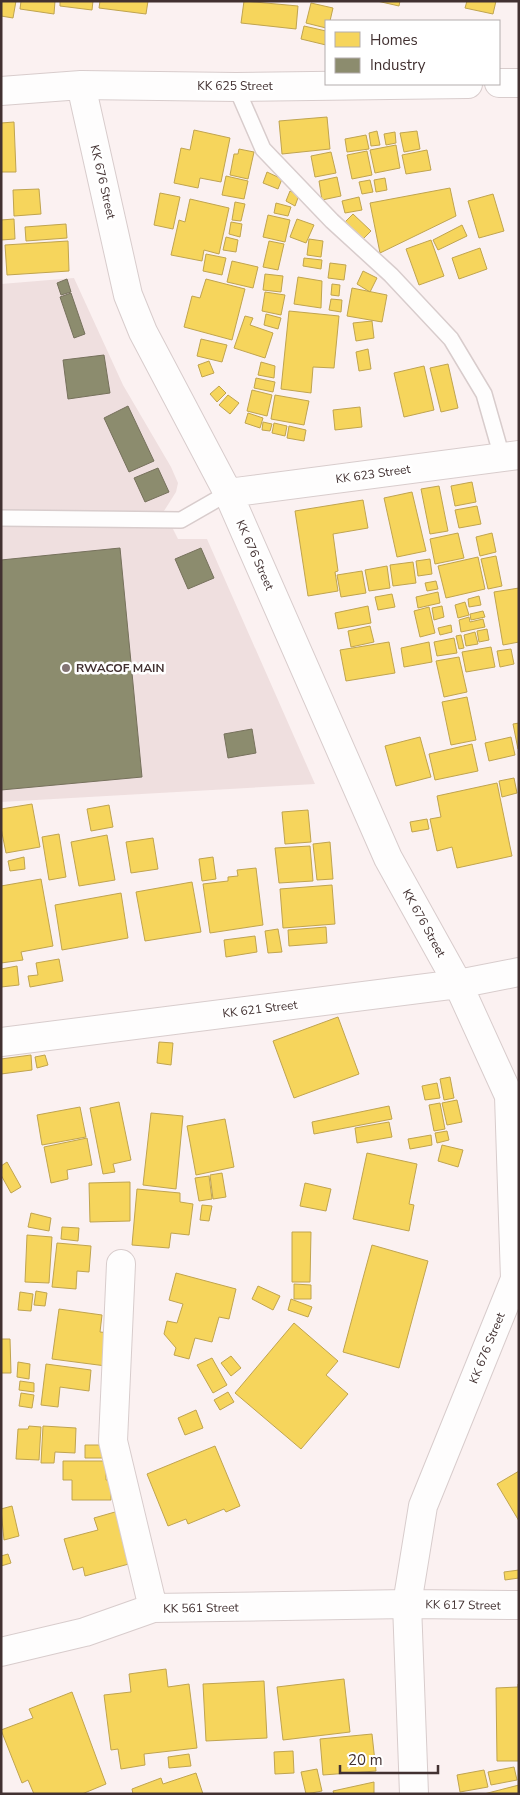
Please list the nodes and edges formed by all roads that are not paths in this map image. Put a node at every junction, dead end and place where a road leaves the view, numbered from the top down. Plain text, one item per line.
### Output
1 (500, 83) edge
2 (519, 83) edge
3 (82, 85) junction
4 (391, 85) edge
5 (236, 87) junction
6 (1, 91) edge
7 (510, 456) edge
8 (228, 493) junction
9 (1, 518) edge
10 (519, 972) edge
11 (458, 984) junction
12 (1, 1042) edge
13 (121, 1264) dead end
14 (517, 1279) edge
15 (407, 1604) junction
16 (519, 1605) edge
17 (152, 1608) junction
18 (1, 1652) edge
19 (414, 1794) edge

1 - 2 street
3 - 5 street, KK 625 Street
3 - 6 street, KK 625 Street
3 - 8 street, KK 676 Street
4 - 5 street, KK 625 Street
5 - 7 lane
7 - 8 street, KK 623 Street
8 - 9 lane
8 - 11 street, KK 676 Street
10 - 11 street, KK 621 Street
11 - 12 street, KK 621 Street
11 - 14 street, KK 676 Street
13 - 17 street
14 - 15 street, KK 676 Street
15 - 16 street, KK 617 Street
15 - 17 street, KK 561 Street
15 - 19 street, KK 676 Street
17 - 18 street, KK 561 Street

